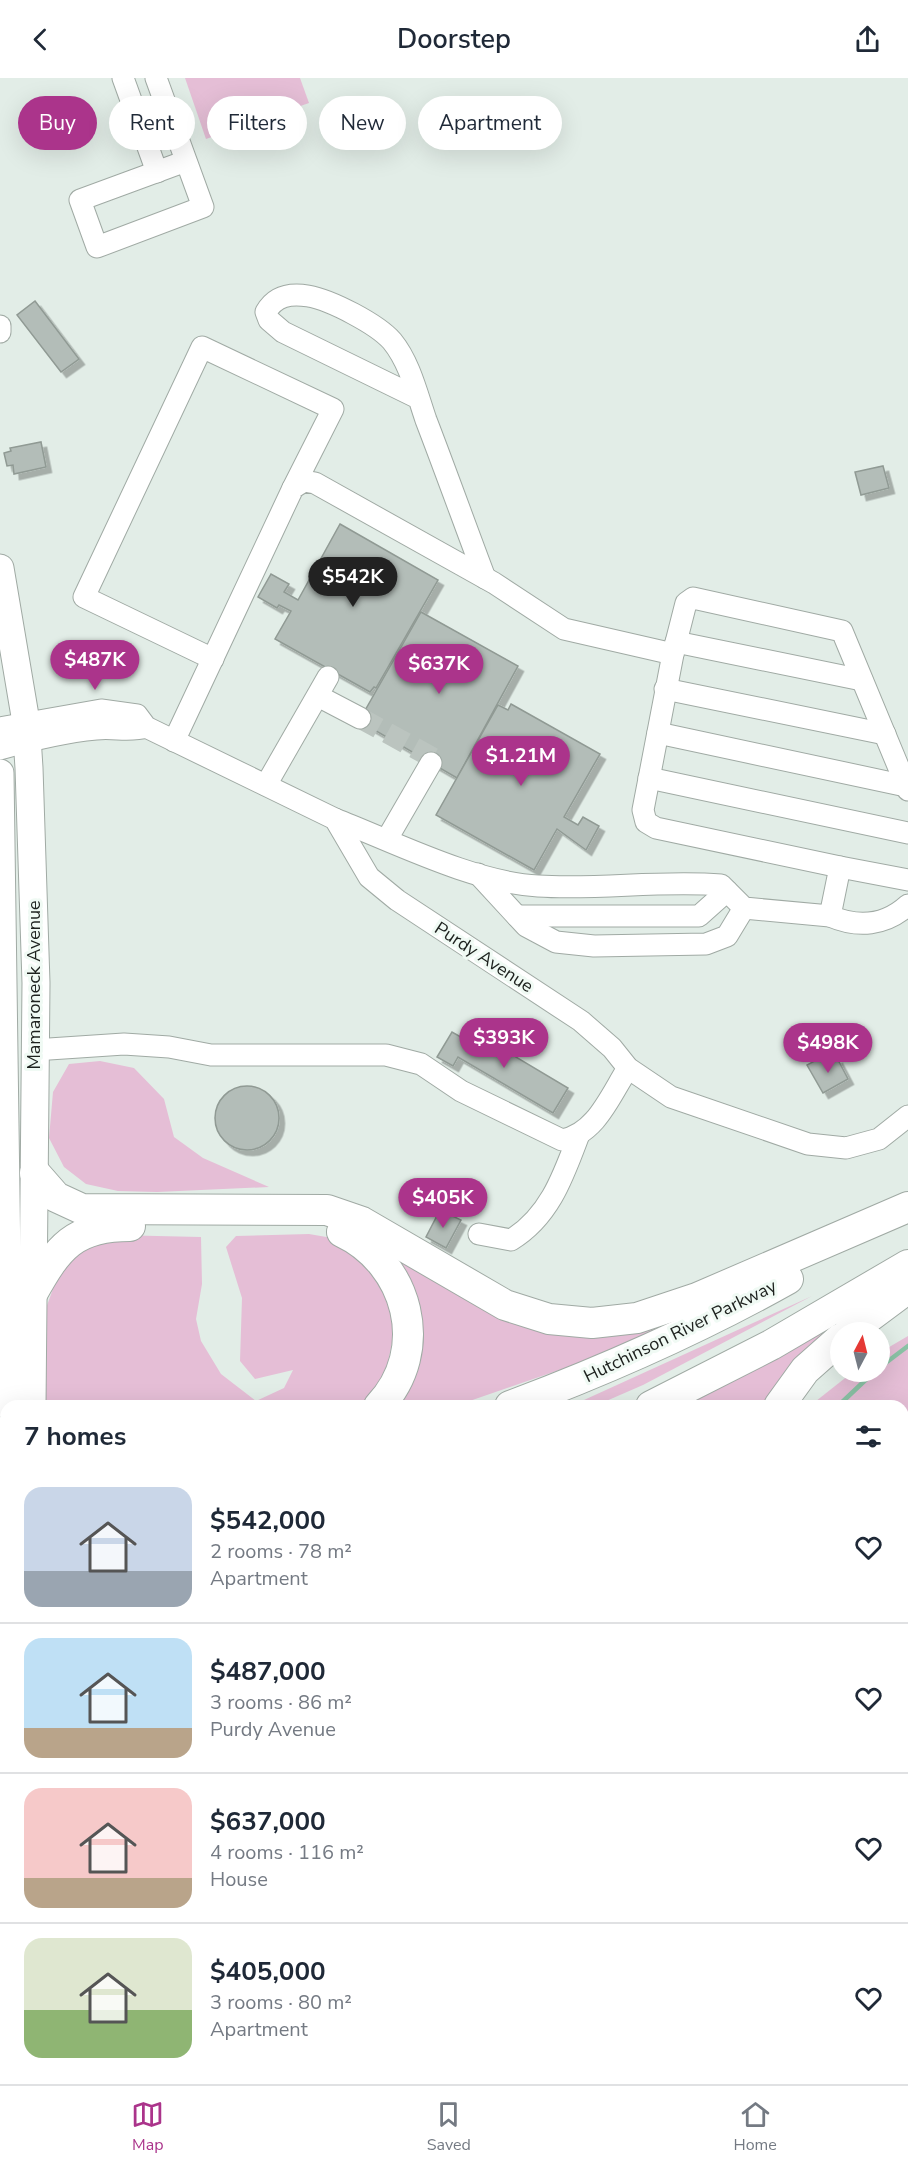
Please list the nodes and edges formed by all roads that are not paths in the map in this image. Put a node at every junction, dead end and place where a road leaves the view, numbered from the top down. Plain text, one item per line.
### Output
1 (123, 78) edge
2 (156, 78) edge
3 (186, 161) junction
4 (156, 172) junction
5 (0, 326) edge
6 (0, 332) edge
7 (418, 398) junction
8 (293, 488) junction
9 (0, 568) edge
10 (485, 578) junction
11 (675, 648) junction
12 (213, 659) junction
13 (328, 677) dead end
14 (862, 680) junction
15 (665, 689) junction
16 (318, 696) junction
17 (360, 718) tunnel mouth
18 (18, 730) edge
19 (658, 732) junction
20 (885, 734) junction
21 (174, 741) junction
22 (0, 749) edge
23 (431, 763) dead end
24 (0, 773) edge
25 (649, 778) junction
26 (266, 784) junction
27 (907, 788) edge
28 (335, 819) junction
29 (908, 833) edge
30 (387, 839) junction
31 (840, 867) junction
32 (477, 873) junction
33 (908, 880) edge
34 (727, 891) junction
35 (908, 904) edge
36 (744, 908) junction
37 (517, 916) junction
38 (830, 916) junction
39 (34, 1050) junction
40 (628, 1068) junction
41 (908, 1116) edge
42 (578, 1137) junction
43 (34, 1173) junction
44 (908, 1209) edge
45 (479, 1234) dead end
46 (908, 1265) edge
47 (908, 1288) edge
48 (33, 1294) junction
49 (862, 1322) edge
50 (4, 1346) edge
51 (830, 1348) edge
52 (8, 1400) edge
53 (32, 1400) edge
54 (385, 1400) edge
55 (525, 1400) edge
56 (663, 1400) edge
57 (783, 1400) edge

1 - 4 street
2 - 3 street
3 - 4 street
3 - 4 street
5 - 6 street
7 - 7 street
7 - 10 street
8 - 10 street
8 - 12 street
8 - 12 street
9 - 18 main road, Mamaroneck Avenue
10 - 11 street
11 - 14 street
11 - 14 street
11 - 15 street
12 - 21 street
13 - 16 street
14 - 20 street
15 - 19 street
15 - 20 street
16 - 17 street
16 - 26 street
18 - 21 street
18 - 22 street
18 - 39 main road, Mamaroneck Avenue
19 - 25 street
19 - 27 street
20 - 27 street
21 - 26 street
23 - 30 street
24 - 50 main road, Mamaroneck Avenue
25 - 29 street
25 - 31 street
26 - 28 street
28 - 30 street
28 - 40 street, Purdy Avenue
30 - 32 street
31 - 33 street
31 - 38 street
32 - 34 street
32 - 37 street
34 - 36 street
34 - 37 street
35 - 38 street
36 - 37 street
36 - 38 street
39 - 42 street
39 - 43 main road, Mamaroneck Avenue
40 - 41 street, Purdy Avenue
40 - 42 street
42 - 45 street
43 - 44 highway
43 - 48 main road, Mamaroneck Avenue
44 - 55 highway, Hutchinson River Parkway
46 - 56 highway
47 - 49 highway
48 - 53 main road, Mamaroneck Avenue
48 - 54 highway
50 - 52 main road, Mamaroneck Avenue
51 - 57 highway

